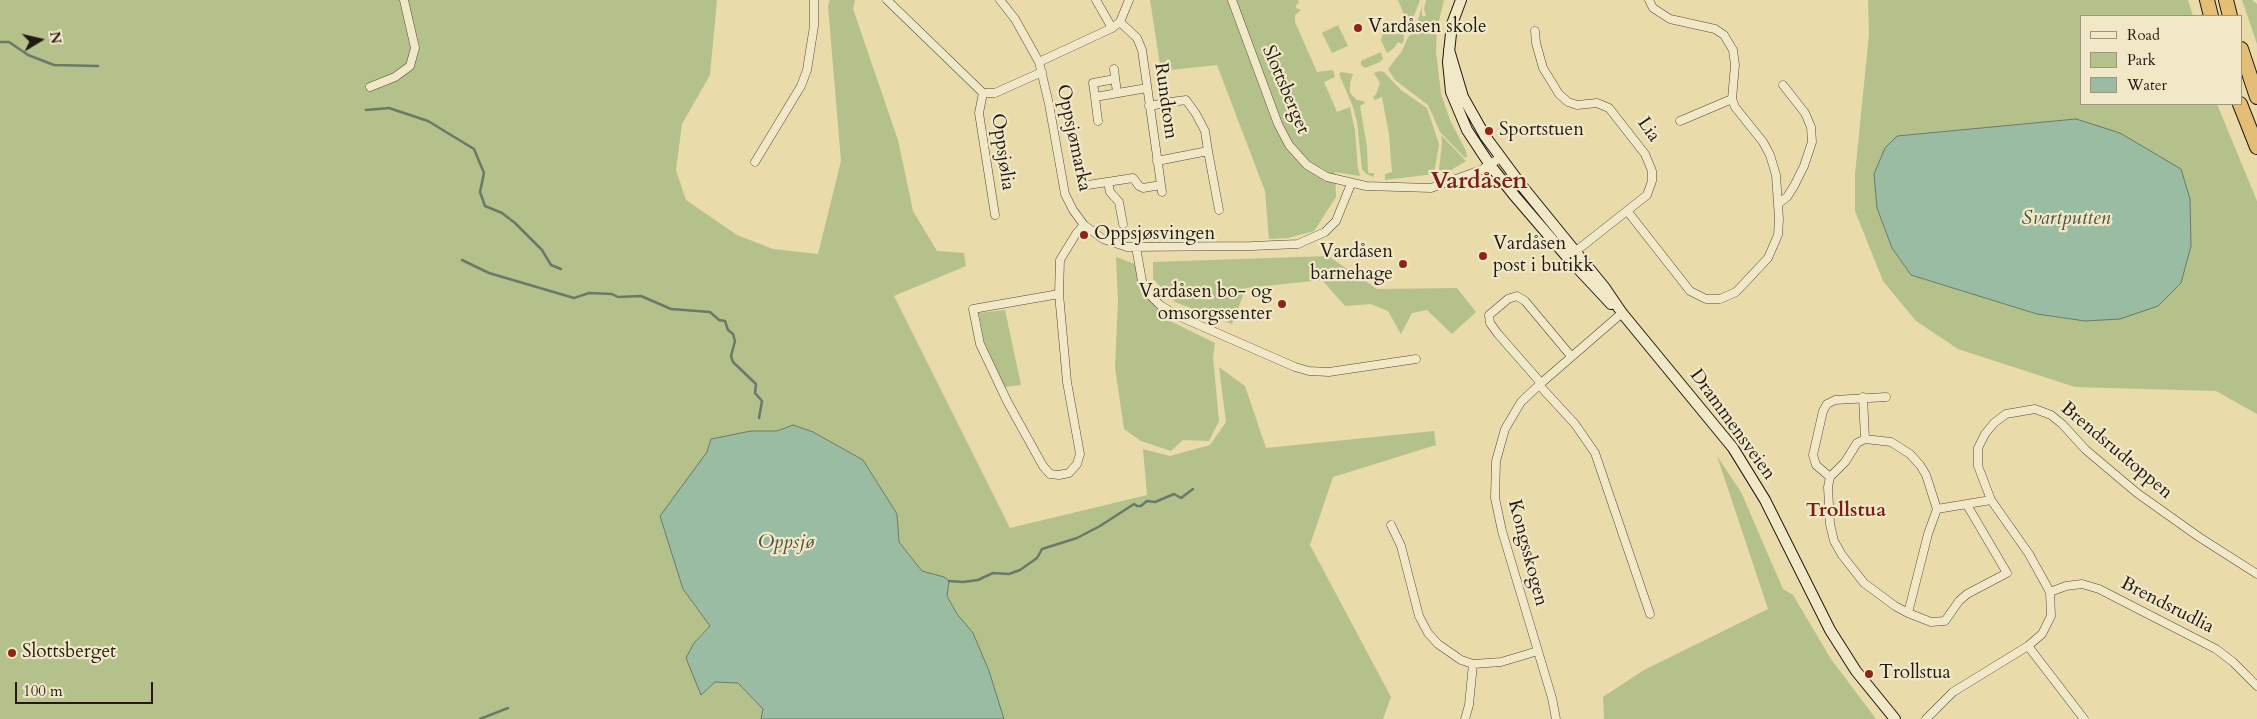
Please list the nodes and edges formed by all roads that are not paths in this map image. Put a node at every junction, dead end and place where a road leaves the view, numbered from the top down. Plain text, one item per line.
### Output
1 (404, 0) edge
2 (814, 0) edge
3 (887, 0) edge
4 (1000, 0) edge
5 (1096, 0) edge
6 (1129, 0) edge
7 (1232, 0) edge
8 (1461, 0) edge
9 (1649, 0) edge
10 (2207, 0) edge
11 (2226, 0) edge
12 (2212, 15) edge
13 (2230, 15) edge
14 (1120, 22) junction
15 (1112, 28) junction
16 (1535, 31) dead end
17 (1449, 50) junction
18 (2242, 52) edge
19 (1039, 62) junction
20 (1114, 70) dead end
21 (1042, 72) junction
22 (1115, 79) junction
23 (1783, 84) dead end
24 (370, 87) dead end
25 (1147, 88) junction
26 (983, 93) junction
27 (1117, 93) junction
28 (1095, 97) junction
29 (2257, 97) edge
30 (1732, 99) junction
31 (1171, 102) dead end
32 (1160, 104) dead end
33 (2240, 105) edge
34 (1149, 106) junction
35 (1098, 121) dead end
36 (1680, 121) dead end
37 (2257, 147) edge
38 (1208, 151) junction
39 (1500, 158) junction
40 (1157, 161) junction
41 (755, 162) dead end
42 (1490, 166) junction
43 (1108, 182) junction
44 (1351, 184) junction
45 (1088, 185) dead end
46 (1778, 204) junction
47 (1219, 210) dead end
48 (1628, 212) junction
49 (995, 215) dead end
50 (1123, 224) dead end
51 (1084, 225) junction
52 (1136, 247) junction
53 (1576, 251) junction
54 (1568, 258) junction
55 (1059, 294) junction
56 (1622, 313) junction
57 (1571, 356) junction
58 (1416, 359) dead end
59 (1540, 384) junction
60 (1886, 397) dead end
61 (1863, 398) junction
62 (1865, 439) junction
63 (1830, 477) junction
64 (1991, 500) junction
65 (1967, 505) junction
66 (1937, 509) junction
67 (1391, 525) dead end
68 (2257, 574) edge
69 (2050, 592) junction
70 (1908, 613) junction
71 (1650, 614) dead end
72 (2028, 646) junction
73 (1538, 651) junction
74 (1473, 664) junction
75 (2257, 686) edge
76 (1465, 719) edge
77 (1556, 719) edge
78 (1895, 719) edge
79 (1926, 719) edge
80 (2084, 719) edge

1 - 24 street
2 - 41 street
3 - 26 street, Oppsjølia
4 - 19 street, Oppsjømarka
5 - 15 street
6 - 14 street
7 - 44 street, Slottsberget
8 - 17 main road, Drammensveien
9 - 30 street
10 - 12 highway
11 - 13 highway
14 - 15 street
14 - 25 street, Rundtom
15 - 19 street
16 - 48 street, Lia
17 - 39 main road, Drammensveien
17 - 42 main road, Drammensveien
18 - 29 highway
19 - 21 street, Oppsjømarka
20 - 22 street
21 - 26 street, Oppsjølia
21 - 51 street, Oppsjømarka
22 - 27 street
22 - 28 street
23 - 46 street
25 - 27 street
25 - 34 street, Rundtom
26 - 49 street, Oppsjølia
27 - 28 street
28 - 35 street
30 - 36 street
30 - 46 street
31 - 38 street
32 - 34 street
33 - 37 highway
34 - 40 street, Rundtom
38 - 40 street
38 - 47 street
39 - 42 street, Slottsberget
39 - 53 main road, Drammensveien
40 - 43 street, Rundtom
42 - 44 street, Slottsberget
42 - 54 main road, Drammensveien
43 - 45 street
43 - 50 street
44 - 52 street, Oppsjømarka
46 - 48 street
48 - 53 street, Lia
51 - 52 street, Oppsjømarka
51 - 55 street
52 - 58 street
53 - 54 street, Lia
53 - 56 main road, Drammensveien
54 - 56 main road, Drammensveien
55 - 55 street
56 - 57 street, Kongsskogen
56 - 78 main road, Drammensveien
57 - 59 street, Kongsskogen
57 - 59 street
59 - 71 street
59 - 73 street, Kongsskogen
60 - 61 street
61 - 62 street
61 - 63 street
62 - 63 street
62 - 66 street
63 - 70 street
64 - 65 street
64 - 68 street, Brendsrudtoppen
64 - 69 street, Brendsrudtoppen
65 - 66 street
65 - 70 street
66 - 70 street
67 - 74 street
69 - 72 street
69 - 75 street, Brendsrudlia
72 - 79 street
72 - 80 street
73 - 74 street
73 - 77 street, Kongsskogen
74 - 76 street

